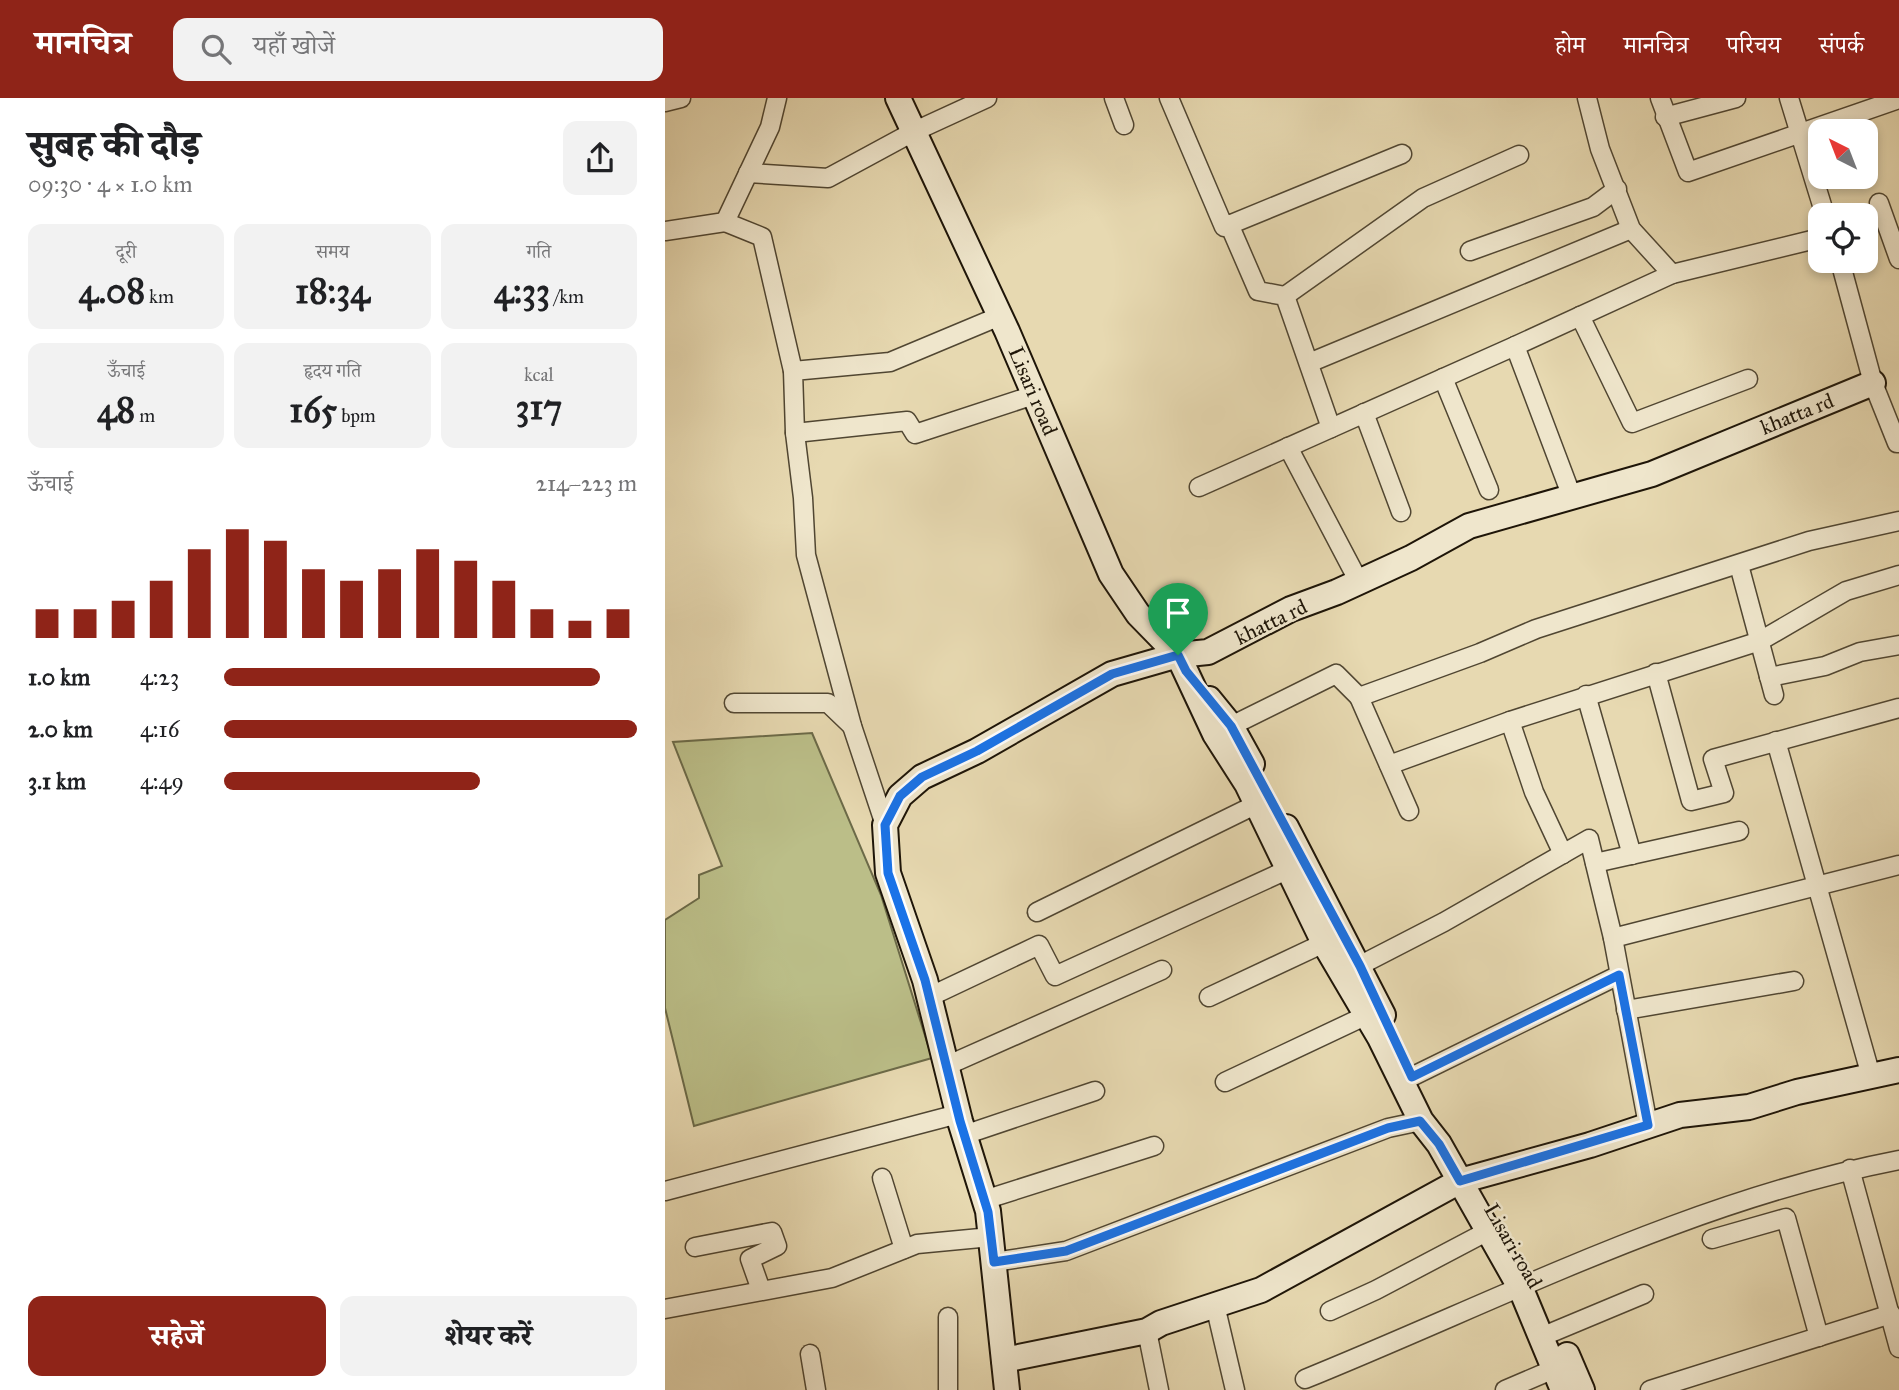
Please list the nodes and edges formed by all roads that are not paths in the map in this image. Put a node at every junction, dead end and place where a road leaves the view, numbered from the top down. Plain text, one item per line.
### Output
1 (681, 98) edge
2 (777, 98) edge
3 (898, 98) edge
4 (987, 98) edge
5 (1114, 98) edge
6 (1169, 98) edge
7 (1587, 98) edge
8 (1660, 98) edge
9 (1736, 98) edge
10 (1789, 98) edge
11 (1899, 99) edge
12 (665, 102) edge
13 (1665, 117) junction
14 (1125, 125) dead end
15 (913, 132) junction
16 (1801, 133) junction
17 (1402, 154) dead end
18 (1519, 155) dead end
19 (748, 173) junction
20 (1617, 189) junction
21 (1821, 203) edge
22 (1879, 203) dead end
23 (725, 222) junction
24 (1229, 224) junction
25 (1631, 229) junction
26 (665, 231) edge
27 (1808, 241) edge
28 (1470, 251) dead end
29 (1899, 260) edge
30 (1843, 273) edge
31 (1672, 274) junction
32 (1285, 296) junction
33 (1000, 316) junction
34 (1580, 316) junction
35 (1515, 346) junction
36 (1309, 363) junction
37 (793, 371) junction
38 (1443, 378) junction
39 (1748, 379) dead end
40 (1873, 383) junction
41 (1034, 395) junction
42 (1364, 413) junction
43 (1332, 428) junction
44 (795, 433) junction
45 (1899, 443) edge
46 (1288, 447) junction
47 (1199, 487) dead end
48 (1489, 490) dead end
49 (1572, 497) junction
50 (1401, 512) dead end
51 (1899, 521) edge
52 (1739, 565) junction
53 (1899, 575) edge
54 (1359, 582) junction
55 (1760, 641) junction
56 (1899, 645) edge
57 (1182, 663) junction
58 (1656, 673) junction
59 (1769, 677) junction
60 (1586, 695) junction
61 (1774, 695) dead end
62 (1359, 697) junction
63 (734, 703) dead end
64 (1899, 709) edge
65 (1510, 721) junction
66 (852, 726) junction
67 (1223, 730) junction
68 (1776, 741) junction
69 (1389, 765) junction
70 (1257, 804) junction
71 (1409, 811) dead end
72 (885, 825) junction
73 (1739, 831) dead end
74 (1563, 854) junction
75 (1632, 855) junction
76 (1595, 863) junction
77 (1899, 865) edge
78 (1289, 869) junction
79 (1816, 886) junction
80 (1037, 912) dead end
81 (1613, 938) junction
82 (1324, 943) junction
83 (1351, 970) junction
84 (1162, 971) dead end
85 (1619, 975) junction
86 (1794, 981) dead end
87 (929, 997) junction
88 (1209, 997) dead end
89 (1626, 1010) junction
90 (1367, 1015) junction
91 (946, 1066) junction
92 (1899, 1070) edge
93 (1871, 1076) junction
94 (1407, 1080) junction
95 (1225, 1082) dead end
96 (1095, 1091) dead end
97 (1420, 1121) junction
98 (961, 1124) junction
99 (1648, 1125) junction
100 (1154, 1146) dead end
101 (1899, 1160) edge
102 (1850, 1169) junction
103 (882, 1178) dead end
104 (1466, 1179) junction
105 (665, 1191) edge
106 (984, 1200) junction
107 (1488, 1231) junction
108 (991, 1237) junction
109 (1712, 1239) dead end
110 (695, 1247) dead end
111 (904, 1250) junction
112 (994, 1262) junction
113 (1528, 1286) junction
114 (761, 1290) junction
115 (1644, 1294) dead end
116 (1215, 1305) junction
117 (665, 1309) edge
118 (1329, 1311) dead end
119 (1891, 1314) junction
120 (949, 1317) dead end
121 (1147, 1331) junction
122 (1549, 1334) junction
123 (1819, 1337) junction
124 (1899, 1348) edge
125 (810, 1354) dead end
126 (1004, 1360) junction
127 (1305, 1379) dead end
128 (1559, 1379) edge
129 (817, 1390) edge
130 (948, 1390) edge
131 (1007, 1390) edge
132 (1159, 1390) edge
133 (1235, 1390) edge
134 (1505, 1390) edge
135 (1582, 1390) edge
136 (1650, 1390) edge

1 - 12 street
2 - 19 street
3 - 15 street, Lisari road
4 - 15 street
5 - 14 street
6 - 24 street
7 - 20 street
8 - 13 street
9 - 13 street
10 - 16 street
11 - 16 street
13 - 16 street
15 - 19 street
15 - 33 street, Lisari road
16 - 21 street
17 - 24 street
18 - 32 street
19 - 23 street
20 - 25 street
20 - 28 street
22 - 29 street
23 - 26 street
23 - 37 street
24 - 32 street
25 - 31 street
25 - 36 street
27 - 31 street
30 - 40 street
31 - 34 street
32 - 36 street
33 - 37 street
33 - 41 street, Lisari road
34 - 35 street
34 - 39 street
35 - 38 street
35 - 49 street
36 - 43 street
37 - 44 street
38 - 42 street
38 - 48 street
40 - 45 street
40 - 49 street, khatta rd
41 - 44 street
41 - 57 street, Lisari road
42 - 43 street
42 - 50 street
43 - 46 street
44 - 66 street
46 - 47 street
46 - 54 street
49 - 54 street, khatta rd
51 - 52 street
52 - 55 street
52 - 62 street
53 - 55 street
54 - 57 street, khatta rd
55 - 58 street
55 - 59 street
56 - 59 street
57 - 67 street, Lisari road
57 - 72 street, khatta rd
58 - 60 street
58 - 68 street
59 - 61 street
60 - 65 street
60 - 75 street
62 - 67 street
62 - 69 street
63 - 66 street
64 - 68 street
65 - 69 street
65 - 74 street
66 - 72 street
67 - 70 street, Lisari road
67 - 83 street, Lisari road
68 - 79 street
69 - 71 street
70 - 78 street, Lisari road
70 - 80 street
72 - 87 street
73 - 75 street
74 - 76 street
74 - 83 street
75 - 76 street
76 - 81 street
77 - 79 street
78 - 82 street, Lisari road
78 - 87 street
79 - 81 street
79 - 93 street
81 - 85 street
82 - 83 street, Lisari road
82 - 88 street
83 - 90 street, Lisari road
83 - 94 street, Lisari road
84 - 91 street
85 - 89 street
85 - 94 street
86 - 89 street
87 - 91 street
89 - 99 street
90 - 94 street, Lisari road
90 - 95 street
91 - 98 street
92 - 93 street
93 - 99 street
94 - 97 street, Lisari road
94 - 104 street, Lisari road
96 - 98 street
97 - 104 street, Lisari road
97 - 112 street
98 - 105 street
98 - 106 street
99 - 104 street
100 - 106 street
101 - 102 street
102 - 113 street
102 - 119 street
103 - 111 street
104 - 107 street, Lisari road
104 - 113 street, Lisari road
104 - 116 street
106 - 108 street
107 - 113 street, Lisari road
107 - 118 street
108 - 111 street
108 - 112 street
109 - 123 street
110 - 114 street
111 - 114 street
112 - 126 street
113 - 122 street, Lisari road
113 - 127 street
114 - 117 street
115 - 122 street
116 - 121 street
116 - 133 street
119 - 123 street
119 - 124 street
120 - 130 street
121 - 126 street
121 - 132 street
122 - 128 street, Lisari road
122 - 135 street, Lisari road
123 - 136 street
125 - 129 street
126 - 131 street
128 - 134 street

